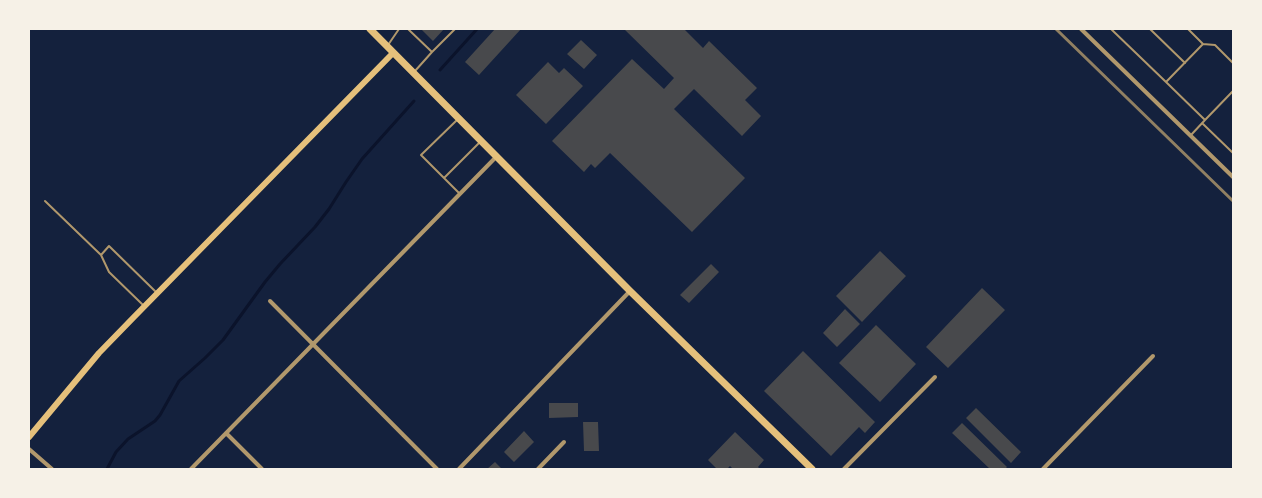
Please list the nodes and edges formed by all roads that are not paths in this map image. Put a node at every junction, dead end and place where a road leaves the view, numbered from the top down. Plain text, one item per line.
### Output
1 (370, 29) edge
2 (398, 29) edge
3 (408, 29) edge
4 (455, 29) edge
5 (1081, 29) edge
6 (1111, 29) edge
7 (1150, 29) edge
8 (1188, 29) edge
9 (1203, 44) junction
10 (387, 47) junction
11 (432, 52) junction
12 (393, 53) junction
13 (1185, 63) junction
14 (1233, 63) edge
15 (413, 73) junction
16 (1166, 82) junction
17 (1233, 91) edge
18 (458, 119) junction
19 (1205, 120) junction
20 (1202, 123) junction
21 (1190, 135) junction
22 (480, 141) junction
23 (1233, 153) edge
24 (496, 157) junction
25 (1233, 177) edge
26 (444, 178) junction
27 (460, 194) junction
28 (45, 201) dead end
29 (100, 255) junction
30 (630, 291) junction
31 (157, 293) junction
32 (270, 301) dead end
33 (144, 306) junction
34 (313, 344) junction
35 (1153, 356) dead end
36 (935, 377) dead end
37 (226, 433) junction
38 (29, 437) edge
39 (564, 442) dead end
40 (29, 449) edge
41 (52, 469) edge
42 (191, 469) edge
43 (262, 469) edge
44 (437, 469) edge
45 (459, 469) edge
46 (538, 469) edge
47 (812, 469) edge
48 (844, 469) edge
49 (1043, 469) edge

1 - 10 main road
2 - 10 lane
3 - 11 lane
4 - 11 lane
5 - 21 street
6 - 16 lane
7 - 13 lane
8 - 9 lane
9 - 13 lane
9 - 14 lane
10 - 12 main road
11 - 15 lane
12 - 15 main road
12 - 31 main road
13 - 16 lane
15 - 18 main road
16 - 19 lane
17 - 19 lane
18 - 22 main road
18 - 26 lane
19 - 20 lane
20 - 21 lane
20 - 23 lane
21 - 25 street
22 - 24 main road
22 - 26 lane
24 - 27 street
24 - 30 main road
26 - 27 lane
27 - 34 street
28 - 29 lane
29 - 31 lane
29 - 33 lane
30 - 45 street
30 - 47 main road
31 - 33 main road
32 - 34 street
33 - 38 main road
34 - 37 street
34 - 44 street
35 - 49 street
36 - 48 street
37 - 42 street
37 - 43 street
39 - 46 street
40 - 41 street

